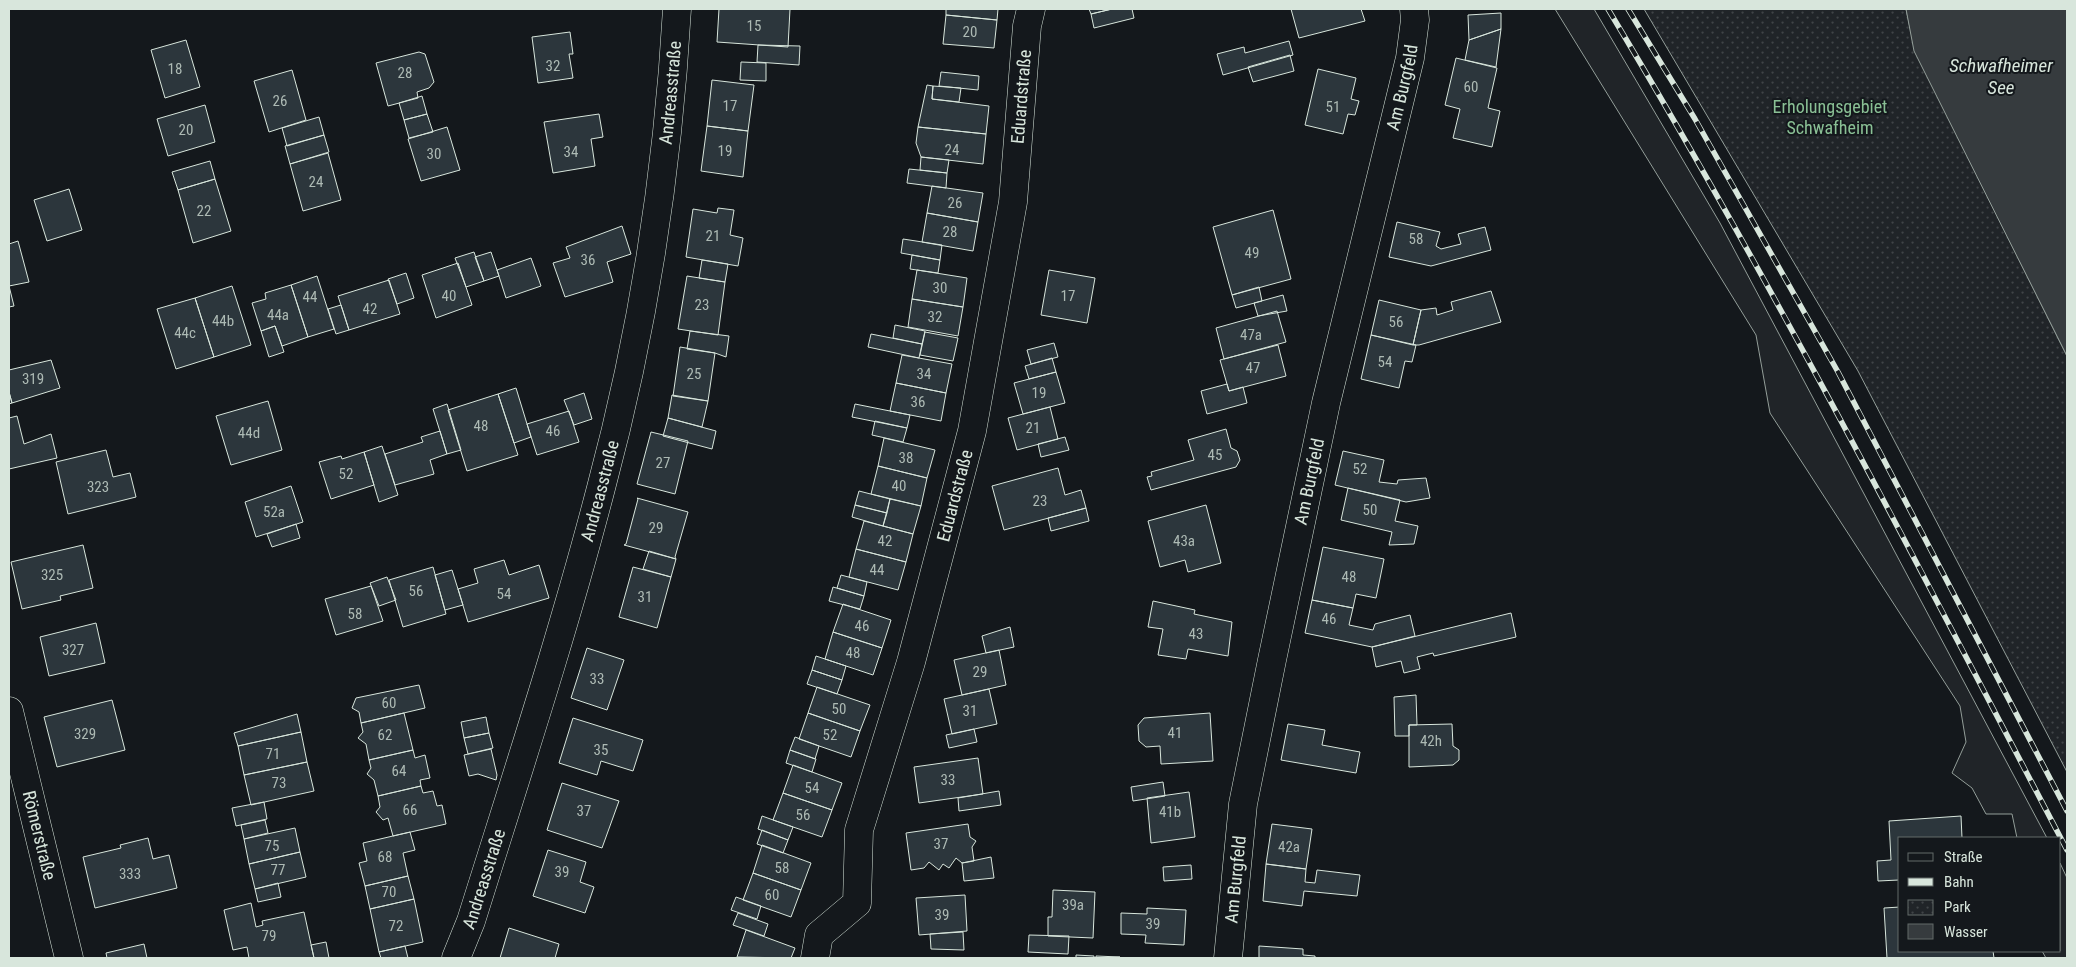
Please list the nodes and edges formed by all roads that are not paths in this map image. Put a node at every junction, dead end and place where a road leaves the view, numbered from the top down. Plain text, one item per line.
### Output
1 (677, 9) edge
2 (1031, 9) edge
3 (1414, 9) edge
4 (9, 711) edge
5 (69, 958) edge
6 (456, 958) edge
7 (815, 958) edge
8 (1228, 958) edge

1 - 6 street, Andreasstraße
2 - 7 street, Eduardstraße
3 - 8 street, Am Burgfeld
4 - 5 street, Römerstraße

